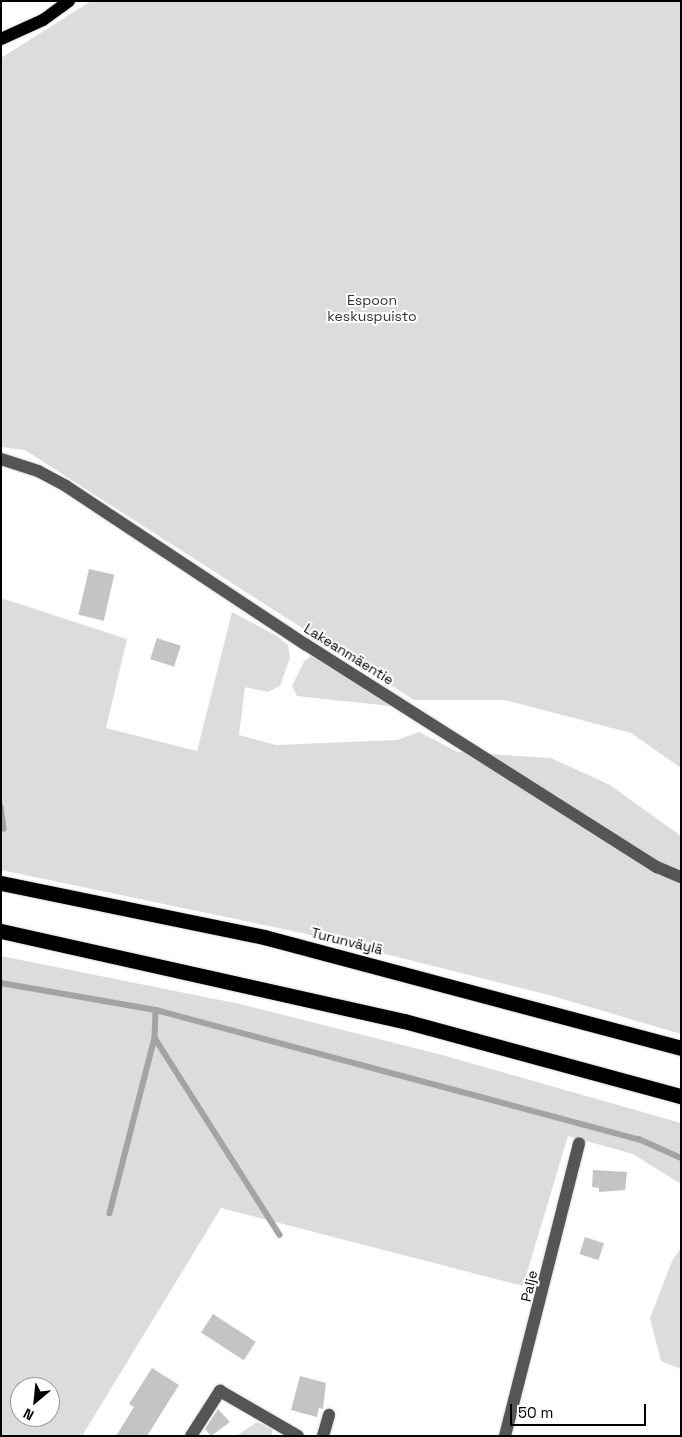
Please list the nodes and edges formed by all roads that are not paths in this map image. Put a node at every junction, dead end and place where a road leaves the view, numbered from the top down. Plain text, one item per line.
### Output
1 (70, 1) edge
2 (1, 39) edge
3 (1, 459) edge
4 (681, 878) edge
5 (1, 883) edge
6 (1, 931) edge
7 (681, 1048) edge
8 (681, 1096) edge
9 (579, 1143) dead end
10 (329, 1415) dead end
11 (281, 1431) edge
12 (191, 1436) edge
13 (298, 1436) edge
14 (323, 1436) edge
15 (505, 1436) edge

1 - 2 main road
3 - 4 street, Lakeanmäentie
5 - 7 highway, Turunväylä
6 - 8 highway
9 - 15 street, Palje
10 - 14 street
11 - 12 street
11 - 13 street

